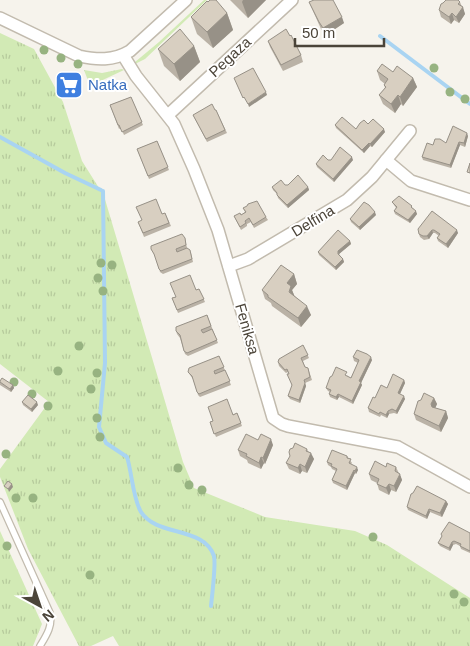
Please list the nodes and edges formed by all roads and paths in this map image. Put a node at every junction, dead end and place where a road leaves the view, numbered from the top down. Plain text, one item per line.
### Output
1 (186, 0) edge
2 (292, 0) edge
3 (0, 18) edge
4 (123, 55) junction
5 (168, 115) junction
6 (410, 131) dead end
7 (386, 160) junction
8 (470, 200) edge
9 (229, 266) junction
10 (470, 487) edge
11 (0, 502) edge
12 (40, 646) edge

1 - 4 street
2 - 5 street, Pegaza
3 - 4 street
4 - 5 street, Feniksa
5 - 9 street, Feniksa
6 - 7 street, Delfina
7 - 8 street
7 - 9 street, Delfina
9 - 10 street, Feniksa
11 - 12 lane

